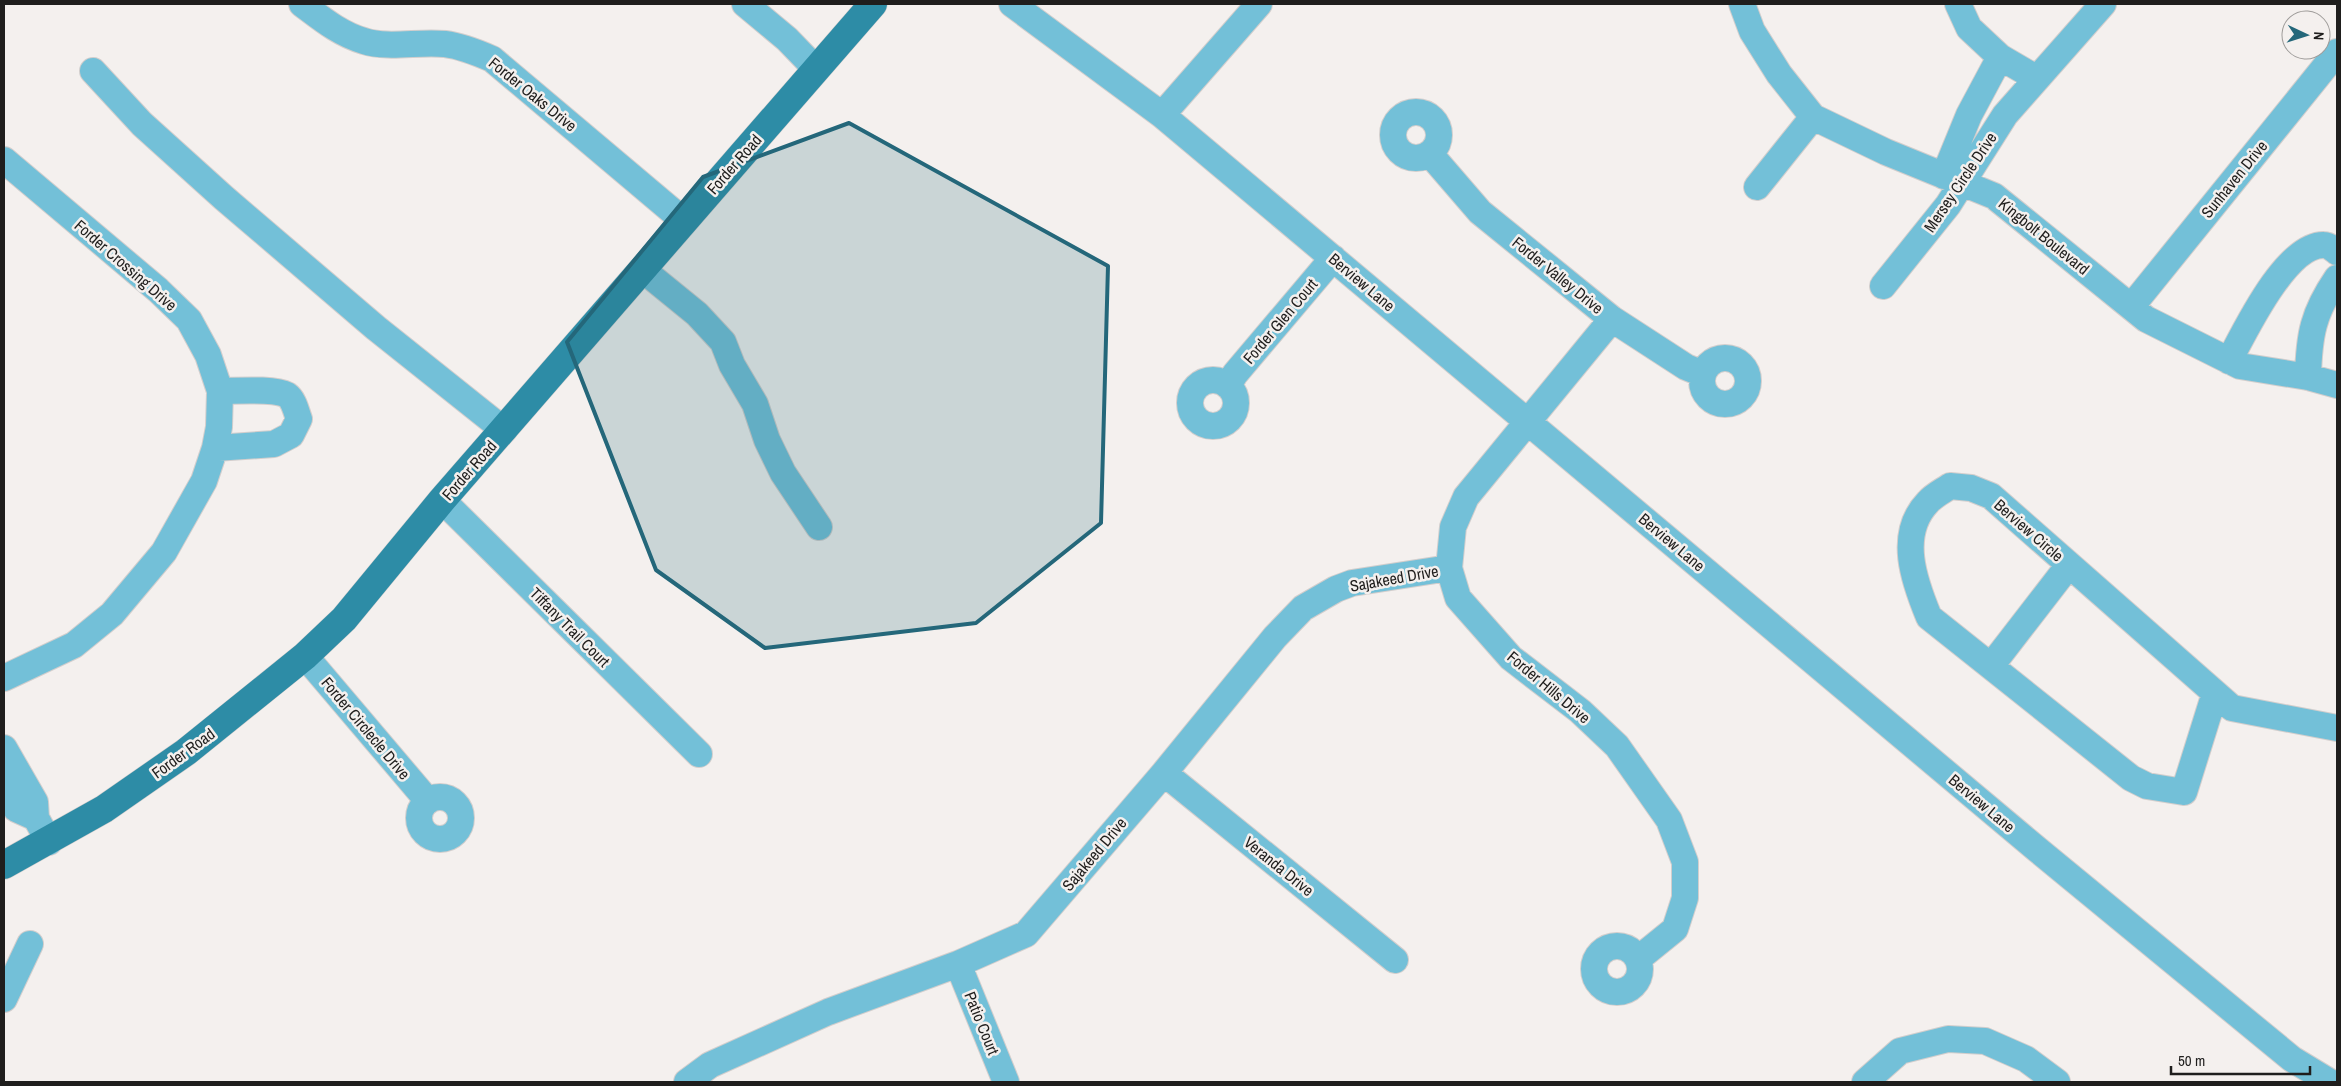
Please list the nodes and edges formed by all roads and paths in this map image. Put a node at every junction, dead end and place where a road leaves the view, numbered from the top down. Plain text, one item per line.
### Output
1 (302, 4) edge
2 (745, 4) edge
3 (873, 4) edge
4 (1259, 4) edge
5 (1742, 4) edge
6 (1958, 4) edge
7 (2104, 4) edge
8 (1028, 8) edge
9 (2337, 52) edge
10 (2000, 57) junction
11 (816, 69) junction
12 (93, 71) dead end
13 (2036, 78) junction
14 (1162, 115) junction
15 (1813, 117) junction
16 (1430, 154) dead end
17 (4, 160) edge
18 (1953, 180) junction
19 (1757, 187) dead end
20 (684, 221) junction
21 (2337, 252) edge
22 (1333, 258) junction
23 (643, 270) junction
24 (2337, 278) edge
25 (1883, 286) dead end
26 (2131, 307) junction
27 (1612, 319) junction
28 (2229, 360) junction
29 (1703, 374) dead end
30 (2308, 376) junction
31 (2337, 385) edge
32 (1228, 386) dead end
33 (220, 391) junction
34 (1528, 421) junction
35 (504, 430) junction
36 (215, 448) junction
37 (442, 500) junction
38 (819, 527) dead end
39 (2069, 565) junction
40 (1449, 568) junction
41 (305, 656) junction
42 (1991, 666) junction
43 (4, 678) edge
44 (2215, 693) junction
45 (2337, 728) edge
46 (4, 748) edge
47 (699, 754) dead end
48 (1164, 773) junction
49 (4, 786) edge
50 (428, 801) dead end
51 (36, 818) junction
52 (49, 842) junction
53 (4, 865) edge
54 (30, 944) dead end
55 (1638, 959) dead end
56 (1394, 960) dead end
57 (958, 964) junction
58 (4, 999) edge
59 (687, 1082) edge
60 (1006, 1082) edge
61 (1865, 1082) edge
62 (2057, 1082) edge
63 (2330, 1082) edge

1 - 20 street, Forder Oaks Drive
2 - 11 street
3 - 11 main road, Forder Road
4 - 14 street
5 - 15 street, Kingbolt Boulevard
6 - 10 street
7 - 13 street, Mersey Circle Drive
8 - 14 street, Berview Lane
9 - 26 street, Sunhaven Drive
10 - 13 street
10 - 18 street, Mersey Circle Drive
11 - 20 main road, Forder Road
12 - 35 street
13 - 18 street, Mersey Circle Drive
14 - 22 street, Berview Lane
15 - 18 street, Kingbolt Boulevard
15 - 19 street
16 - 27 street, Forder Valley Drive
17 - 33 street, Forder Crossing Drive
18 - 25 street, Mersey Circle Drive
18 - 26 street, Kingbolt Boulevard
20 - 23 main road, Forder Road
21 - 28 street
22 - 32 street, Forder Glen Court
22 - 34 street, Berview Lane
23 - 35 main road, Forder Road
23 - 38 street
24 - 30 street
26 - 28 street, Kingbolt Boulevard
27 - 29 street, Forder Valley Drive
27 - 34 street, Forder Hills Drive
28 - 30 street, Kingbolt Boulevard
30 - 31 street, Kingbolt Boulevard
33 - 36 street, Forder Crossing Drive
33 - 36 street
34 - 40 street, Forder Hills Drive
34 - 63 street, Berview Lane
35 - 37 main road, Forder Road
36 - 43 street, Forder Crossing Drive
37 - 41 main road, Forder Road
37 - 47 street, Tiffany Trail Court
39 - 42 street, Berview Circle
39 - 42 street, Berview Circle
39 - 44 street, Berview Circle
40 - 48 street, Sajakeed Drive
40 - 55 street, Forder Hills Drive
41 - 50 street, Forder Circlecle Drive
41 - 52 main road, Forder Road
42 - 44 street, Berview Circle
44 - 45 street, Berview Circle
46 - 51 street
48 - 56 street, Veranda Drive
48 - 57 street, Sajakeed Drive
49 - 51 street
51 - 52 street
52 - 53 main road, Forder Road
54 - 58 street
57 - 59 street, Sajakeed Drive
57 - 60 street, Patio Court
61 - 62 street

